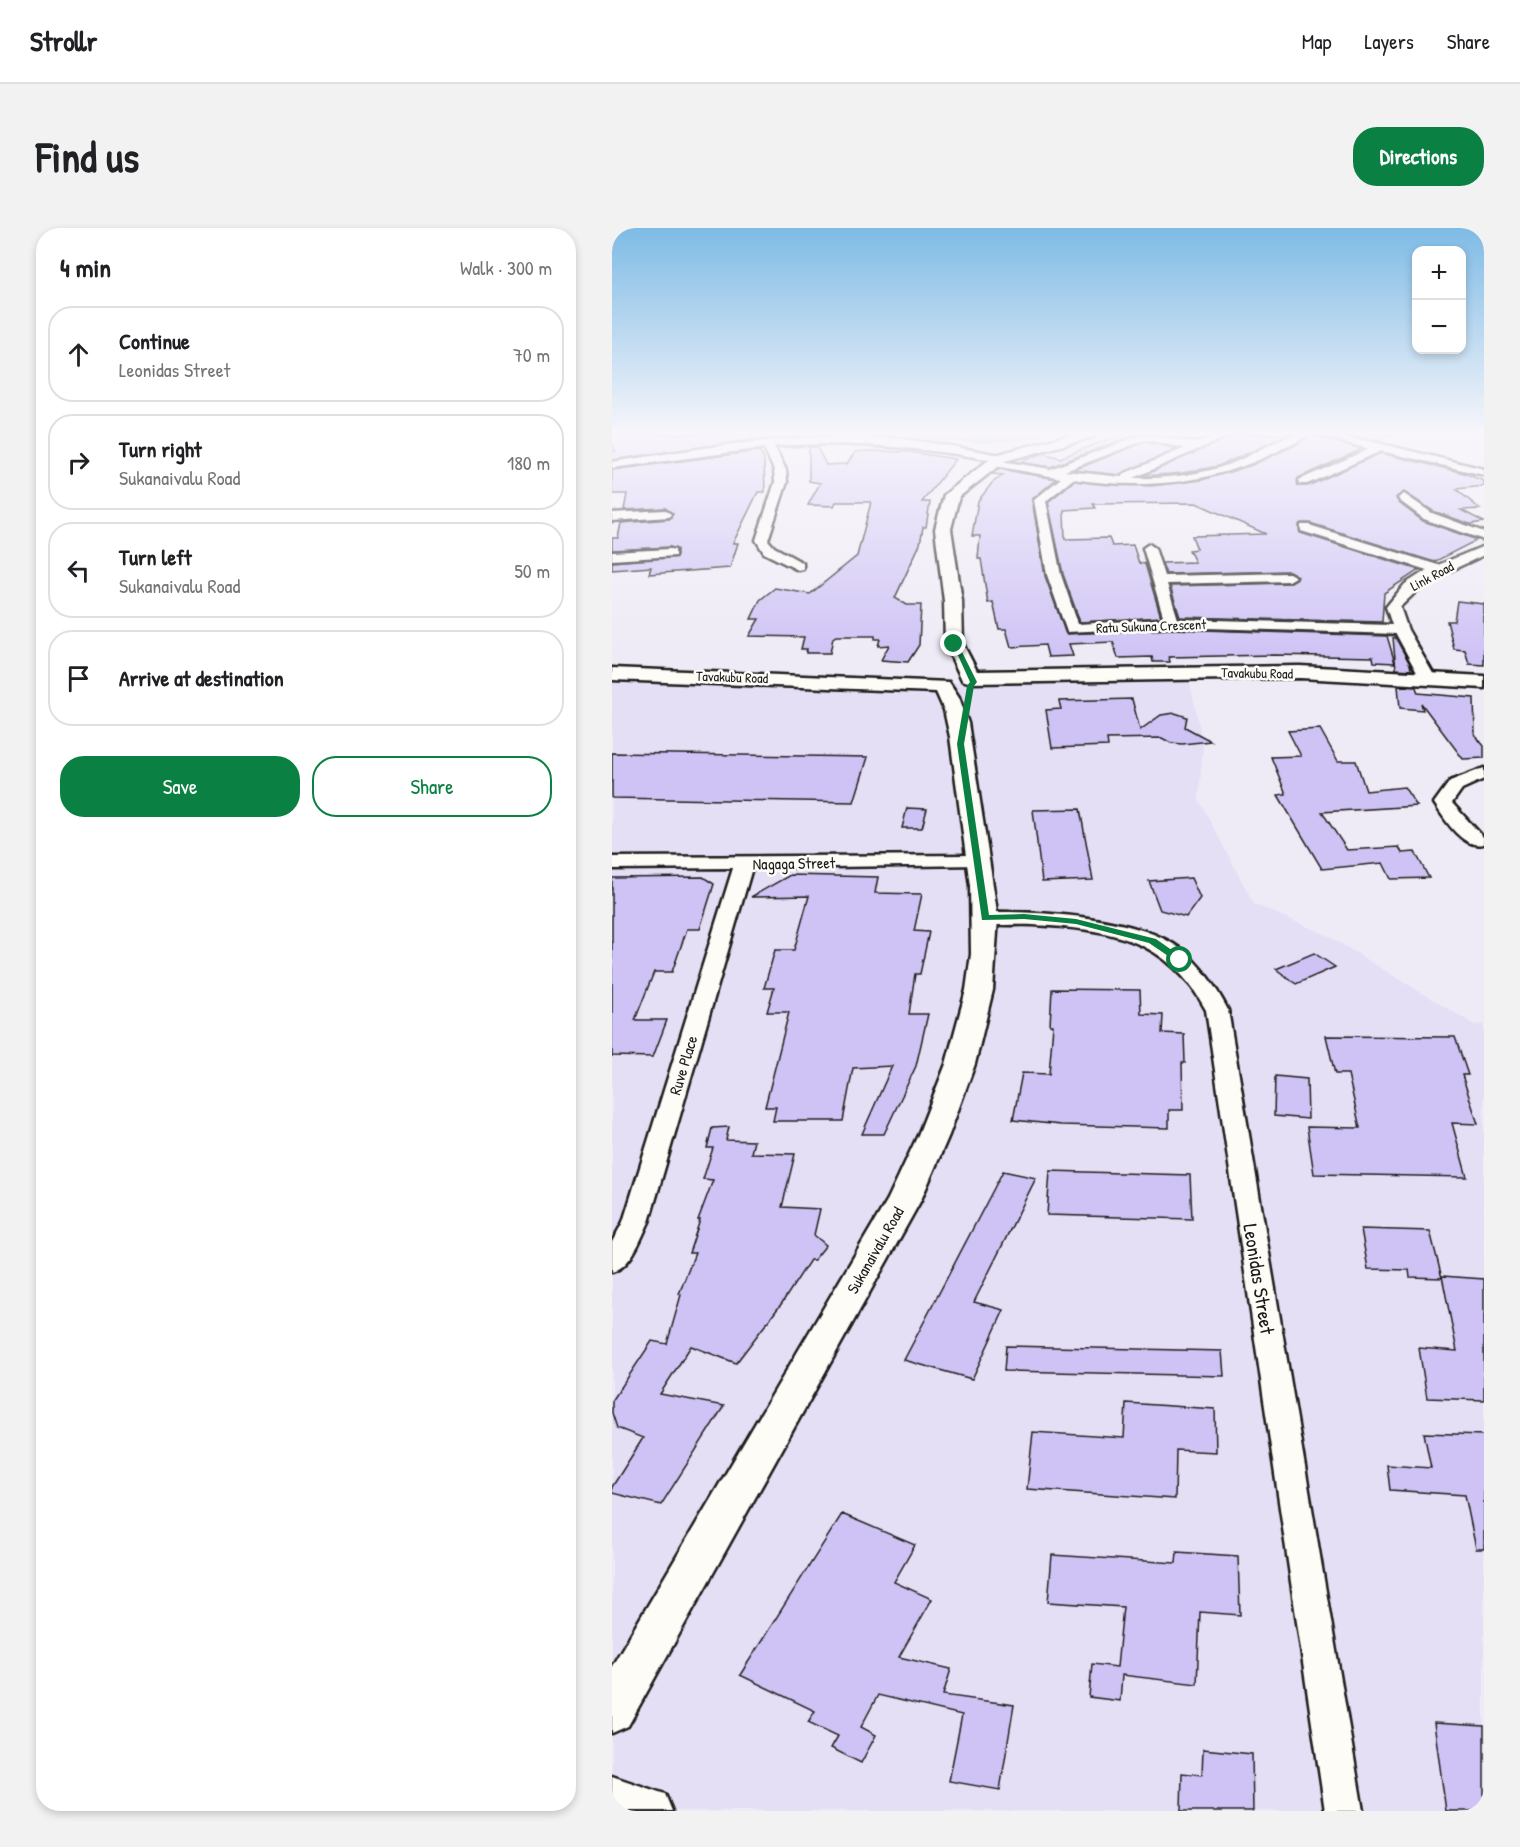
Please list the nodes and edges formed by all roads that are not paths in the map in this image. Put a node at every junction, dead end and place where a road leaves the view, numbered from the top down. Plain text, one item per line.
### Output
1 (773, 508) edge
2 (949, 508) edge
3 (1041, 508) edge
4 (1417, 508) edge
5 (665, 514) dead end
6 (612, 516) edge
7 (1305, 528) dead end
8 (1484, 536) edge
9 (1149, 548) dead end
10 (1484, 550) edge
11 (670, 553) dead end
12 (612, 556) edge
13 (798, 566) dead end
14 (1440, 570) junction
15 (1289, 577) dead end
16 (1158, 580) junction
17 (1172, 623) junction
18 (1401, 630) junction
19 (954, 644) junction
20 (612, 674) edge
21 (1427, 678) junction
22 (970, 681) junction
23 (943, 682) junction
24 (1484, 682) edge
25 (960, 744) junction
26 (1484, 773) edge
27 (1476, 840) dead end
28 (977, 861) junction
29 (612, 863) edge
30 (744, 863) junction
31 (985, 918) junction
32 (612, 1262) edge
33 (612, 1710) edge
34 (612, 1800) edge
35 (648, 1811) edge
36 (1344, 1811) edge

1 - 13 street
2 - 19 main road
3 - 17 street, Ratu Sukuna Crescent
4 - 8 street
5 - 6 street
7 - 14 street
9 - 16 street
10 - 14 street, Link Road
11 - 12 street
14 - 18 street, Link Road
15 - 16 street
16 - 17 street
17 - 18 street, Ratu Sukuna Crescent
18 - 21 street, Link Road
19 - 22 main road
19 - 23 main road
20 - 23 main road, Tavakubu Road
21 - 22 main road, Tavakubu Road
21 - 24 main road, Tavakubu Road
22 - 23 main road, Tavakubu Road
22 - 25 main road, Sukanaivalu Road
23 - 25 main road, Sukanaivalu Road
25 - 28 main road, Sukanaivalu Road
26 - 27 street
28 - 30 street, Nagaga Street
28 - 31 main road, Sukanaivalu Road
29 - 30 street, Nagaga Street
30 - 32 street, Ruve Place
31 - 33 main road, Sukanaivalu Road
31 - 36 street, Leonidas Street
34 - 35 main road

